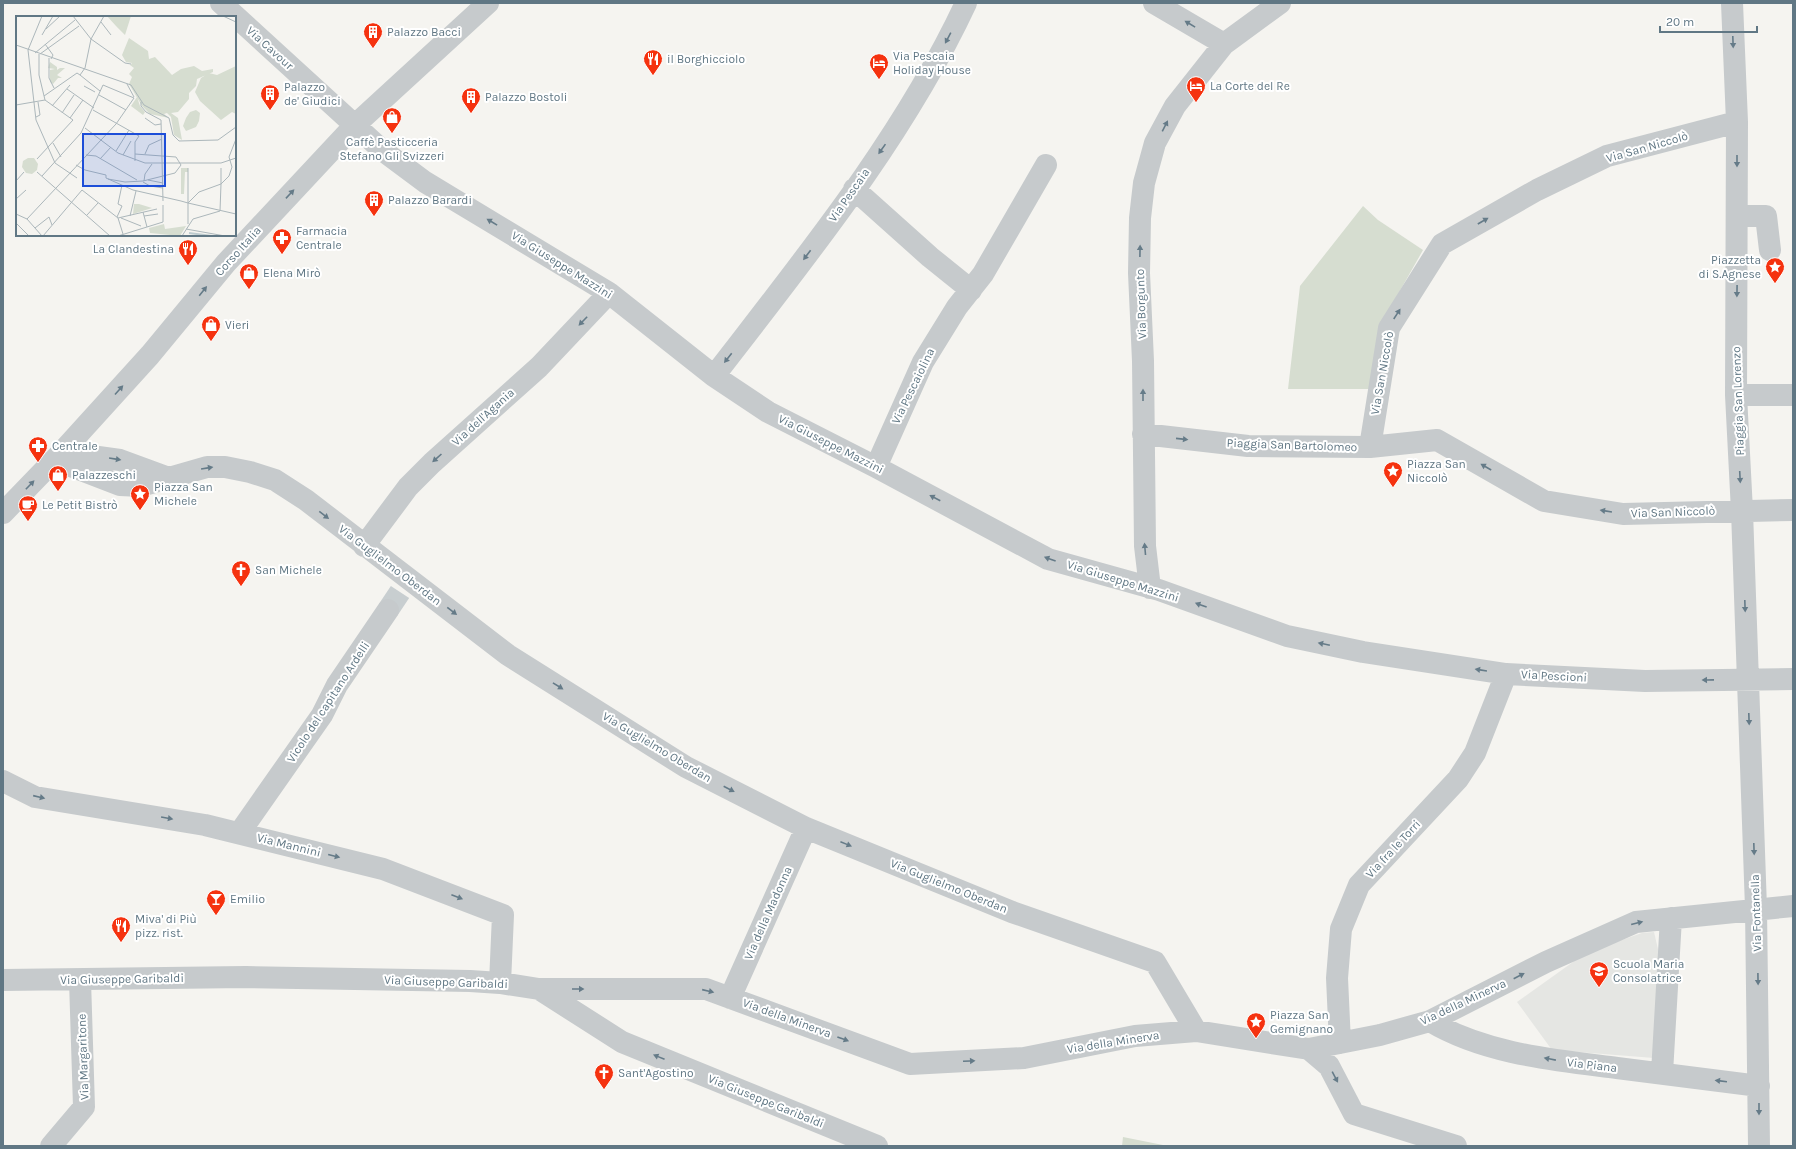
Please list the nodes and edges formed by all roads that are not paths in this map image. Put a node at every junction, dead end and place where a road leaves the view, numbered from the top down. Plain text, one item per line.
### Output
1 (221, 3) edge
2 (488, 3) edge
3 (966, 3) edge
4 (1154, 3) edge
5 (1280, 3) edge
6 (1732, 3) edge
7 (235, 16) edge
8 (236, 17) edge
9 (1224, 44) junction
10 (1737, 122) junction
11 (355, 125) junction
12 (1046, 165) dead end
13 (854, 189) junction
14 (1738, 216) junction
15 (1770, 250) dead end
16 (971, 290) junction
17 (610, 293) junction
18 (714, 376) junction
19 (1736, 395) junction
20 (1793, 395) edge
21 (1143, 434) junction
22 (1370, 447) junction
23 (59, 456) junction
24 (876, 467) junction
25 (1793, 510) edge
26 (1742, 511) junction
27 (3, 513) edge
28 (364, 546) junction
29 (1150, 588) junction
30 (388, 610) tunnel mouth
31 (1363, 652) joint
32 (1506, 674) junction
33 (1793, 679) edge
34 (1747, 680) junction
35 (3, 781) edge
36 (806, 828) junction
37 (240, 832) junction
38 (1793, 906) edge
39 (1756, 908) junction
40 (1671, 918) junction
41 (3, 980) edge
42 (80, 980) junction
43 (500, 983) junction
44 (539, 989) junction
45 (730, 998) junction
46 (1430, 1020) junction
47 (1196, 1031) junction
48 (1340, 1043) junction
49 (1309, 1049) junction
50 (1662, 1074) junction
51 (1759, 1086) junction
52 (864, 1143) edge
53 (51, 1146) edge
54 (1456, 1146) edge
55 (1759, 1146) edge

1 - 7 street, Via Cavour
2 - 11 street, Corso Italia
3 -> 13 street, Via Pescaia
9 -> 4 street
5 - 9 street, Via Borgunto
6 -> 10 street, Piaggia San Lorenzo
8 - 11 street, Via Cavour
21 -> 9 street, Via Borgunto
10 -> 14 street, Piaggia San Lorenzo
22 -> 10 street, Via San Niccolò
17 -> 11 street, Via Giuseppe Mazzini
23 -> 11 street, Corso Italia
12 - 16 street, Via Pescaiolina
13 - 16 street
13 -> 18 street, Via Pescaia
14 - 15 street
14 -> 19 street, Piaggia San Lorenzo
16 - 24 street, Via Pescaiolina
17 - 18 street, Via Giuseppe Mazzini
17 -> 28 street, Via dell'Agania
18 - 24 street, Via Giuseppe Mazzini
19 - 20 street
19 -> 26 street, Piaggia San Lorenzo
21 -> 22 street, Piaggia San Bartolomeo
29 -> 21 street, Via Borgunto
26 -> 22 street, Via San Niccolò
27 -> 23 street, Corso Italia
23 -> 28 street, Via Guglielmo Oberdan
29 -> 24 street, Via Giuseppe Mazzini
25 - 26 street, Via San Niccolò
26 -> 34 street, Piaggia San Lorenzo
28 -> 36 street, Via Guglielmo Oberdan
31 -> 29 street, Via Giuseppe Mazzini
30 - 37 street, Vicolo del capitano Ardelli
32 -> 31 street, Via Pescioni
34 -> 32 street, Via Pescioni
32 - 48 street, Via fra le Torri
33 - 34 street, Via Pescioni
34 -> 39 street, Via Fontanella
35 -> 37 street, Via Mannini
36 - 45 street, Via della Madonna
36 -> 47 street, Via Guglielmo Oberdan
37 -> 43 street, Via Mannini
38 - 39 street, Via della Minerva
39 - 40 street, Via della Minerva
39 -> 51 street, Via Fontanella
46 -> 40 street, Via della Minerva
40 - 50 street
41 - 42 street, Via Giuseppe Garibaldi
42 - 43 street, Via Giuseppe Garibaldi
42 - 53 street, Via Margaritone
43 - 44 street, Via Giuseppe Garibaldi
44 -> 45 street, Via della Minerva
52 -> 44 street, Via Giuseppe Garibaldi
45 -> 47 street, Via della Minerva
46 - 48 street, Via della Minerva
50 -> 46 street, Via Piana
47 - 49 street, Via della Minerva
48 - 49 street, Via della Minerva
49 -> 54 street
51 -> 50 street, Via Piana
51 -> 55 street, Via Fontanella

